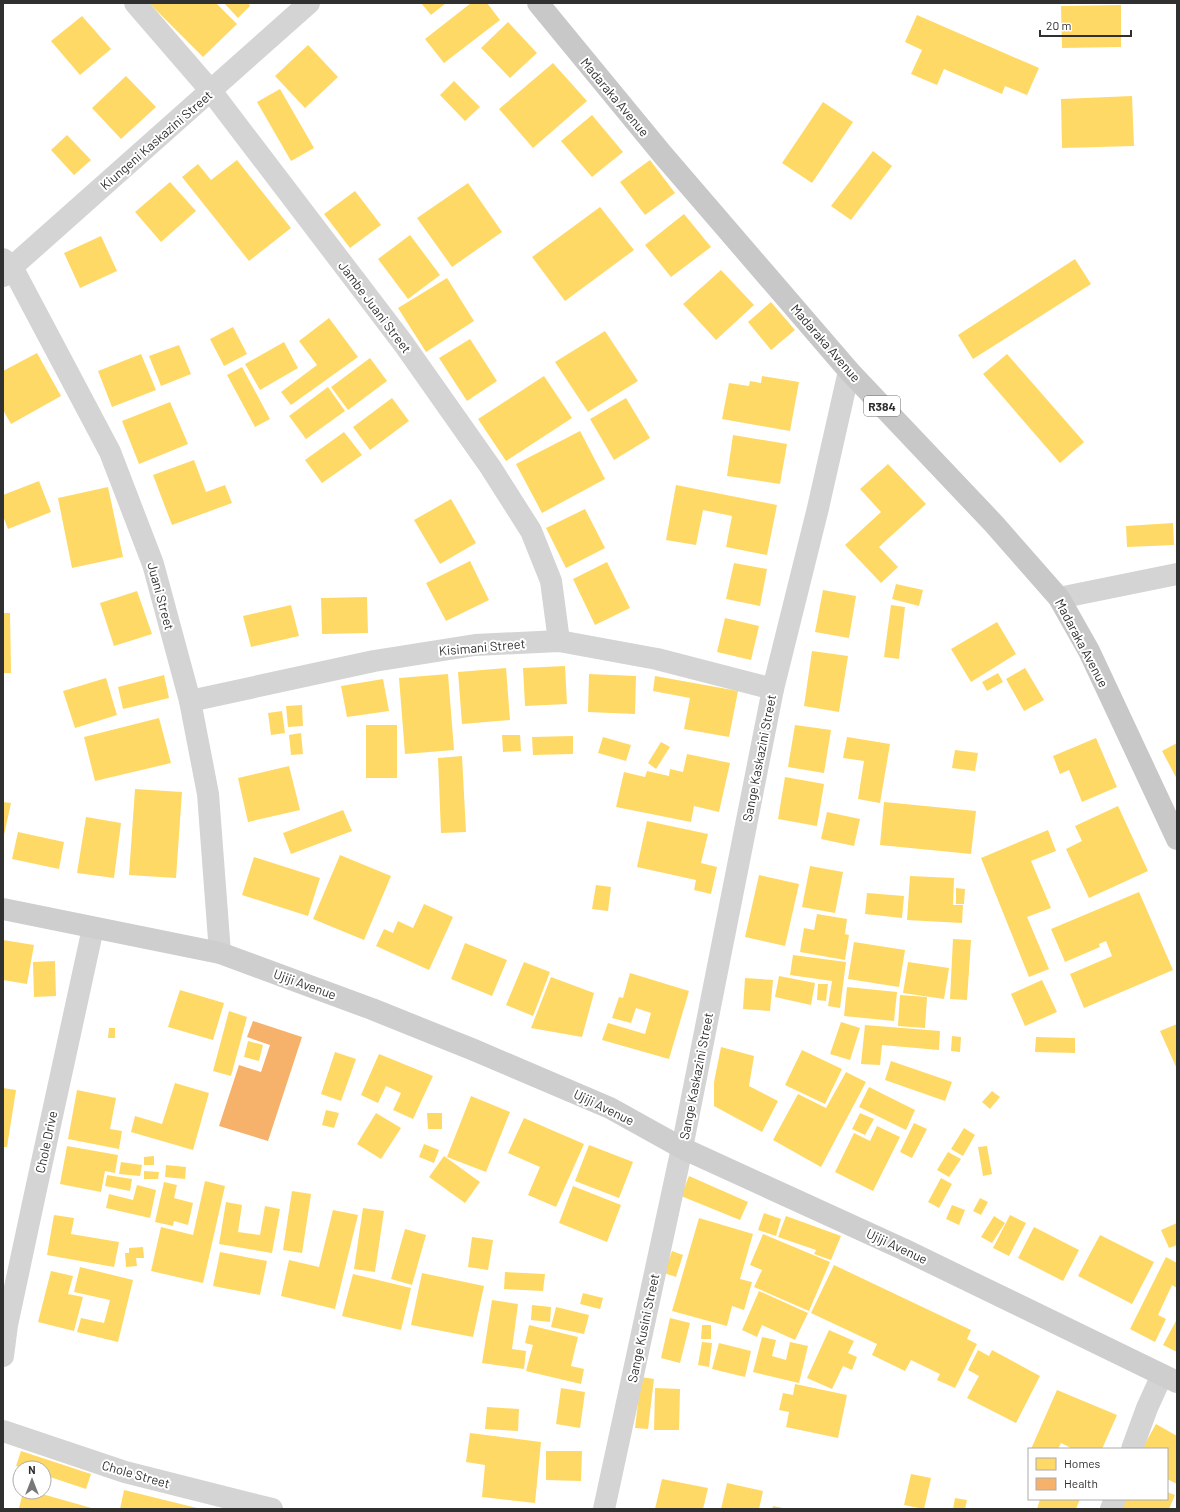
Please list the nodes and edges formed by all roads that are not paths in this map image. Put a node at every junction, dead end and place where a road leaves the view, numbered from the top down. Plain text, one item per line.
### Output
1 (135, 3) edge
2 (309, 3) edge
3 (538, 3) edge
4 (211, 91) junction
5 (6, 267) edge
6 (849, 371) junction
7 (1177, 574) edge
8 (1059, 598) junction
9 (559, 641) junction
10 (773, 689) junction
11 (190, 701) junction
12 (1177, 839) edge
13 (3, 909) edge
14 (93, 928) junction
15 (220, 953) junction
16 (682, 1148) junction
17 (3, 1356) edge
18 (1170, 1379) edge
19 (3, 1431) edge
20 (1132, 1448) edge
21 (272, 1509) edge
22 (604, 1509) edge

1 - 4 street, Jambe Juani Street
2 - 4 street, Kiungeni Kaskazini Street
3 - 6 main road, Madaraka Avenue / R384
4 - 5 street, Kiungeni Kaskazini Street
4 - 9 street, Jambe Juani Street
5 - 11 street, Juani Street
6 - 8 main road, Madaraka Avenue / R384
6 - 10 street, Sange Kaskazini Street
7 - 8 street
8 - 12 main road, Madaraka Avenue / R384
9 - 10 street, Kisimani Street
9 - 11 street, Kisimani Street
10 - 16 street, Sange Kaskazini Street
11 - 15 street, Juani Street
13 - 14 main road, Ujiji Avenue
14 - 15 main road, Ujiji Avenue
14 - 17 street, Chole Drive
15 - 16 main road, Ujiji Avenue
16 - 18 main road, Ujiji Avenue
16 - 22 street, Sange Kusini Street
18 - 20 street
19 - 21 street, Chole Street

